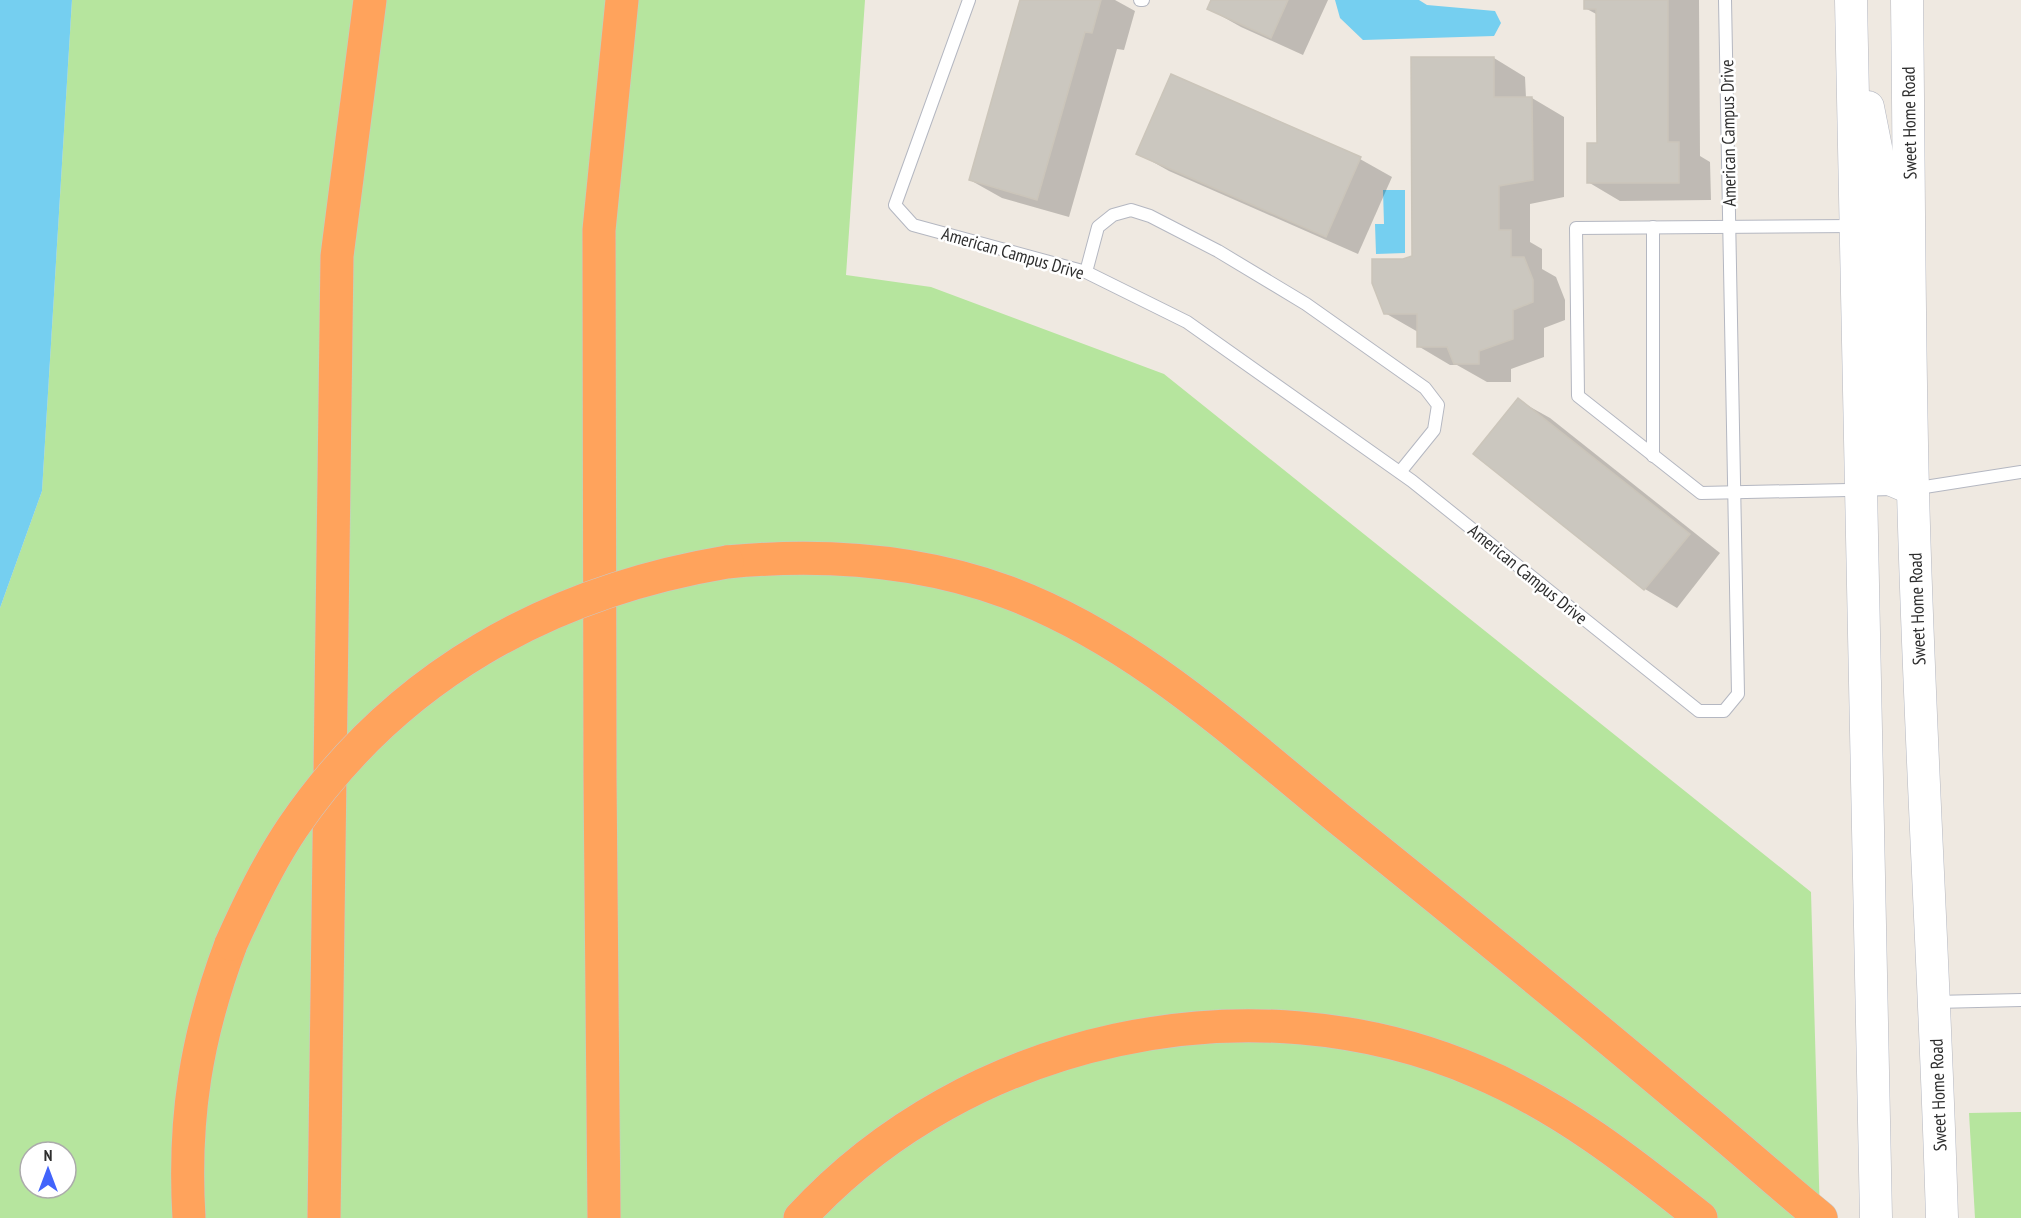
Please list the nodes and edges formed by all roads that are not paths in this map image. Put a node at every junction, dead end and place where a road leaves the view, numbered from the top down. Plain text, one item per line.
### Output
1 (370, 0) edge
2 (622, 0) edge
3 (969, 0) edge
4 (1725, 0) edge
5 (1907, 0) edge
6 (1851, 8) edge
7 (1856, 226) junction
8 (1653, 227) junction
9 (1731, 227) junction
10 (1086, 272) junction
11 (1653, 456) junction
12 (1400, 472) junction
13 (2021, 472) edge
14 (1913, 489) junction
15 (1862, 490) junction
16 (1734, 493) junction
17 (1924, 807) junction
18 (2021, 1000) edge
19 (1935, 1002) junction
20 (189, 1218) edge
21 (324, 1218) edge
22 (604, 1218) edge
23 (800, 1218) edge
24 (1701, 1218) edge
25 (1821, 1218) edge
26 (1876, 1218) edge
27 (1942, 1218) edge

1 - 21 highway
2 - 22 highway
3 - 10 lane, American Campus Drive
4 - 9 lane, American Campus Drive
5 - 14 main road, Sweet Home Road
6 - 7 main road
6 - 14 main road
7 - 9 lane
7 - 15 main road
8 - 9 lane
8 - 11 lane
8 - 11 lane
9 - 16 lane, American Campus Drive
10 - 12 lane, American Campus Drive
10 - 12 lane
11 - 16 lane
12 - 16 lane, American Campus Drive
13 - 14 lane
14 - 15 lane
14 - 17 main road, Sweet Home Road
15 - 16 lane
15 - 17 main road
15 - 26 main road
17 - 19 main road, Sweet Home Road
18 - 19 lane
19 - 27 main road, Sweet Home Road
20 - 25 highway, bridge
23 - 24 highway

